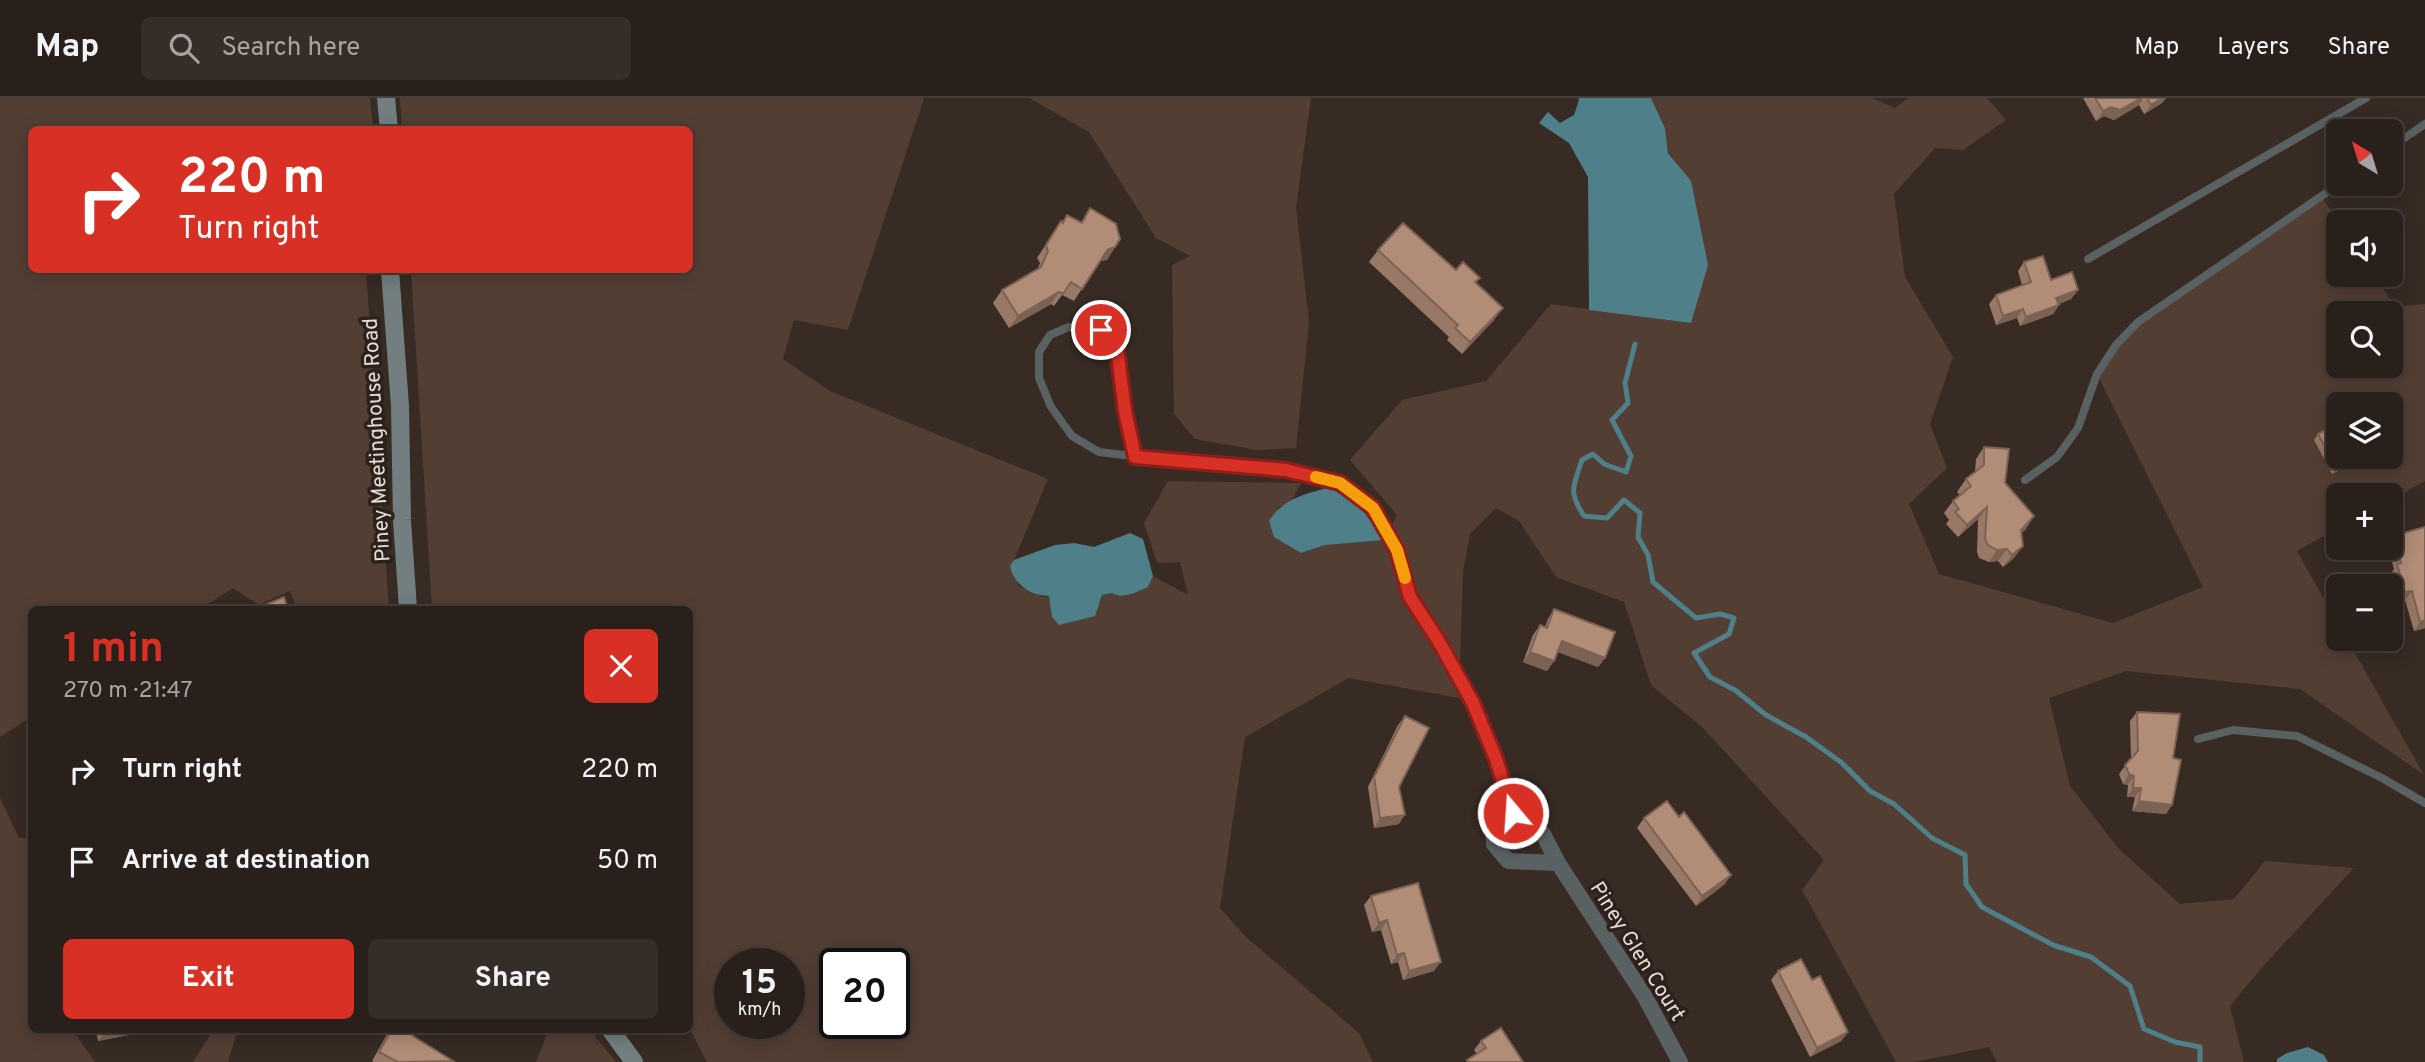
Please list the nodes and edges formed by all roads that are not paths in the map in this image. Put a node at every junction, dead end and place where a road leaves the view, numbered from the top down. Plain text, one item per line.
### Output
1 (386, 98) edge
2 (2366, 98) edge
3 (2425, 124) edge
4 (389, 126) edge
5 (2403, 139) edge
6 (2326, 193) edge
7 (2088, 259) dead end
8 (390, 273) edge
9 (1135, 457) junction
10 (2025, 480) dead end
11 (408, 606) edge
12 (2199, 739) dead end
13 (2425, 803) edge
14 (1513, 813) junction
15 (1558, 863) junction
16 (613, 1033) edge
17 (634, 1062) edge
18 (1681, 1062) edge

1 - 4 main road
2 - 7 lane
3 - 5 lane
6 - 10 lane
8 - 11 main road, Piney Meetinghouse Road
9 - 9 lane
9 - 14 lane
12 - 13 lane
14 - 15 street, Piney Glen Court
14 - 15 street
15 - 18 street, Piney Glen Court
16 - 17 main road

